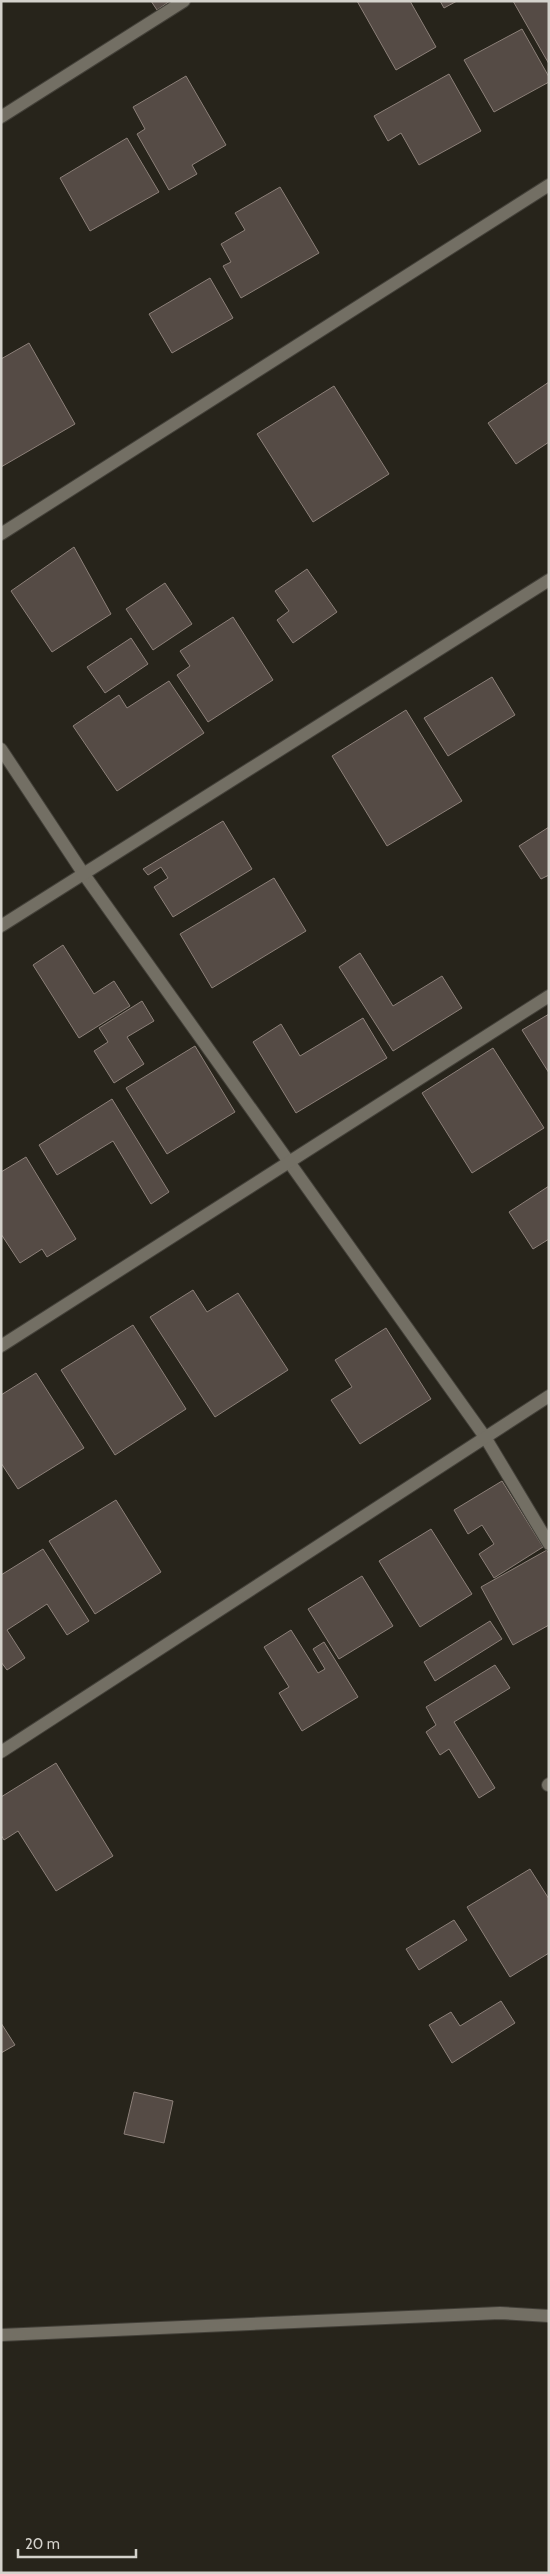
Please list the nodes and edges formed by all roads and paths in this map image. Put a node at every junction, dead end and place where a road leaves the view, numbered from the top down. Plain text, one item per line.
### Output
1 (184, 1) edge
2 (1, 117) edge
3 (549, 185) edge
4 (1, 534) edge
5 (549, 580) edge
6 (1, 749) edge
7 (82, 873) junction
8 (1, 926) edge
9 (549, 996) edge
10 (290, 1163) junction
11 (1, 1346) edge
12 (549, 1396) edge
13 (484, 1437) junction
14 (549, 1544) edge
15 (1, 1752) edge
16 (549, 2316) edge
17 (1, 2335) edge

1 - 2 street
3 - 4 street
5 - 7 street
6 - 7 street
7 - 8 street
7 - 10 street
9 - 10 street
10 - 11 street
10 - 13 street
12 - 13 street
13 - 14 street
13 - 15 street
16 - 17 street

